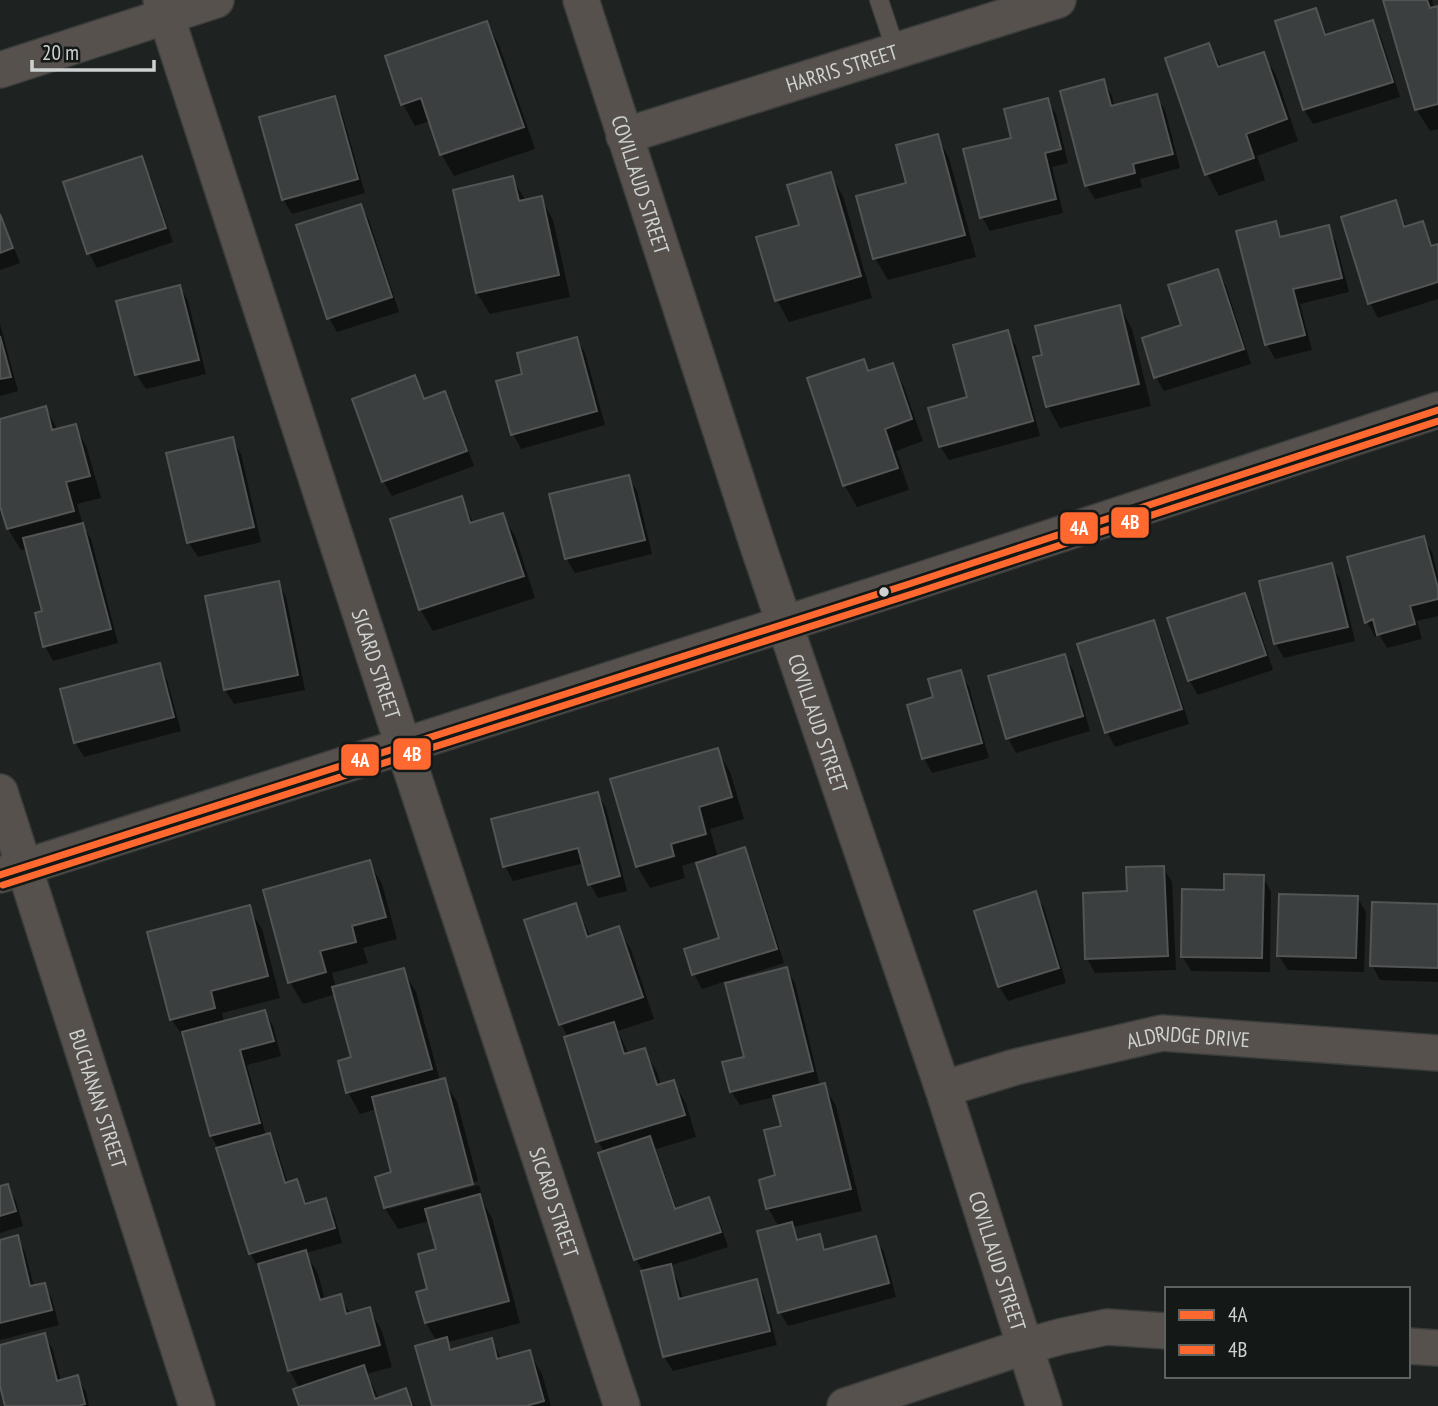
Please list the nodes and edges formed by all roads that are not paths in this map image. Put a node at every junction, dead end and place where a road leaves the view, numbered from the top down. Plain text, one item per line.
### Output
1 (216, 0) edge
2 (581, 0) edge
3 (879, 0) edge
4 (1058, 0) edge
5 (164, 8) edge
6 (896, 51) junction
7 (0, 70) edge
8 (625, 136) junction
9 (1438, 410) edge
10 (784, 624) junction
11 (403, 745) junction
12 (0, 792) edge
13 (12, 871) edge
14 (1438, 1052) edge
15 (943, 1090) junction
16 (1165, 1331) edge
17 (1026, 1346) junction
18 (1410, 1346) edge
19 (1438, 1348) edge
20 (197, 1406) edge
21 (622, 1406) edge
22 (845, 1406) edge
23 (1044, 1406) edge

1 - 5 street
2 - 8 street, COVILLAUD STREET
3 - 6 lane
4 - 6 street, HARRIS STREET
5 - 7 street
5 - 11 street, SICARD STREET
6 - 8 street, HARRIS STREET
8 - 10 street, COVILLAUD STREET
9 - 10 street
10 - 11 street
10 - 15 street, COVILLAUD STREET
11 - 13 street
11 - 21 street, SICARD STREET
12 - 13 street, BUCHANAN STREET
13 - 20 street, BUCHANAN STREET
14 - 15 street, ALDRIDGE DRIVE
15 - 17 street, COVILLAUD STREET
16 - 17 street
17 - 22 street
17 - 23 street, COVILLAUD STREET
18 - 19 street

